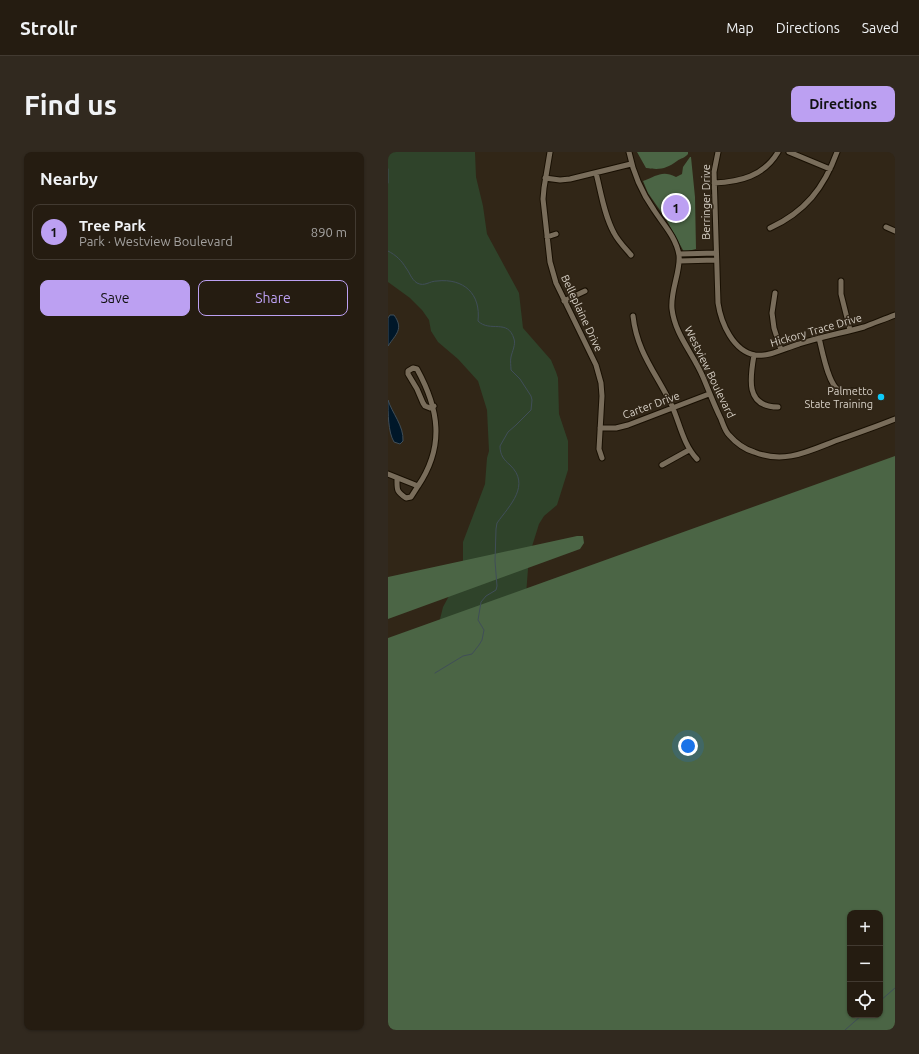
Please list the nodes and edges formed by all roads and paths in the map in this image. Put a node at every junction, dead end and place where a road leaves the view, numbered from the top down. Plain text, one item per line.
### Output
1 (550, 152) edge
2 (629, 152) edge
3 (718, 152) edge
4 (778, 152) edge
5 (789, 152) edge
6 (837, 152) edge
7 (631, 164) junction
8 (830, 169) junction
9 (596, 173) junction
10 (546, 178) junction
11 (714, 183) junction
12 (886, 227) dead end
13 (770, 228) dead end
14 (895, 231) edge
15 (556, 234) dead end
16 (547, 237) junction
17 (716, 253) junction
18 (679, 254) junction
19 (631, 255) dead end
20 (716, 260) junction
21 (679, 261) junction
22 (841, 281) dead end
23 (585, 291) dead end
24 (775, 293) dead end
25 (564, 301) junction
26 (895, 315) edge
27 (633, 316) dead end
28 (850, 330) junction
29 (819, 338) junction
30 (780, 350) junction
31 (754, 355) junction
32 (426, 385) junction
33 (417, 389) junction
34 (863, 390) dead end
35 (709, 394) junction
36 (434, 406) junction
37 (778, 407) dead end
38 (673, 408) junction
39 (895, 419) edge
40 (600, 428) junction
41 (689, 450) junction
42 (602, 458) dead end
43 (697, 459) dead end
44 (662, 465) dead end
45 (388, 474) edge
46 (397, 478) junction
47 (418, 486) junction

1 - 10 street, Belleplaine Drive
2 - 7 street, Westview Boulevard
3 - 11 street, Berringer Drive
4 - 11 street
5 - 8 street
6 - 8 street
7 - 9 street
7 - 18 street, Westview Boulevard
8 - 13 street
9 - 10 street
9 - 19 street
10 - 16 street, Belleplaine Drive
11 - 17 street, Berringer Drive
12 - 14 street
15 - 16 street
16 - 25 street, Belleplaine Drive
17 - 18 street
17 - 20 street
18 - 21 street, Westview Boulevard
20 - 21 street
20 - 31 street
21 - 35 street, Westview Boulevard
22 - 28 street
23 - 25 street
24 - 30 street
25 - 40 street, Belleplaine Drive
26 - 28 street, Hickory Trace Drive
27 - 38 street
28 - 29 street, Hickory Trace Drive
29 - 30 street, Hickory Trace Drive
29 - 34 street
30 - 31 street, Hickory Trace Drive
31 - 37 street
32 - 33 street
32 - 33 street
32 - 36 street
33 - 36 street
35 - 38 street, Carter Drive
35 - 39 street, Westview Boulevard
36 - 47 street
38 - 40 street, Carter Drive
38 - 41 street
40 - 42 street, Belleplaine Drive
41 - 43 street
41 - 44 street
45 - 46 street
46 - 47 street
46 - 47 street

